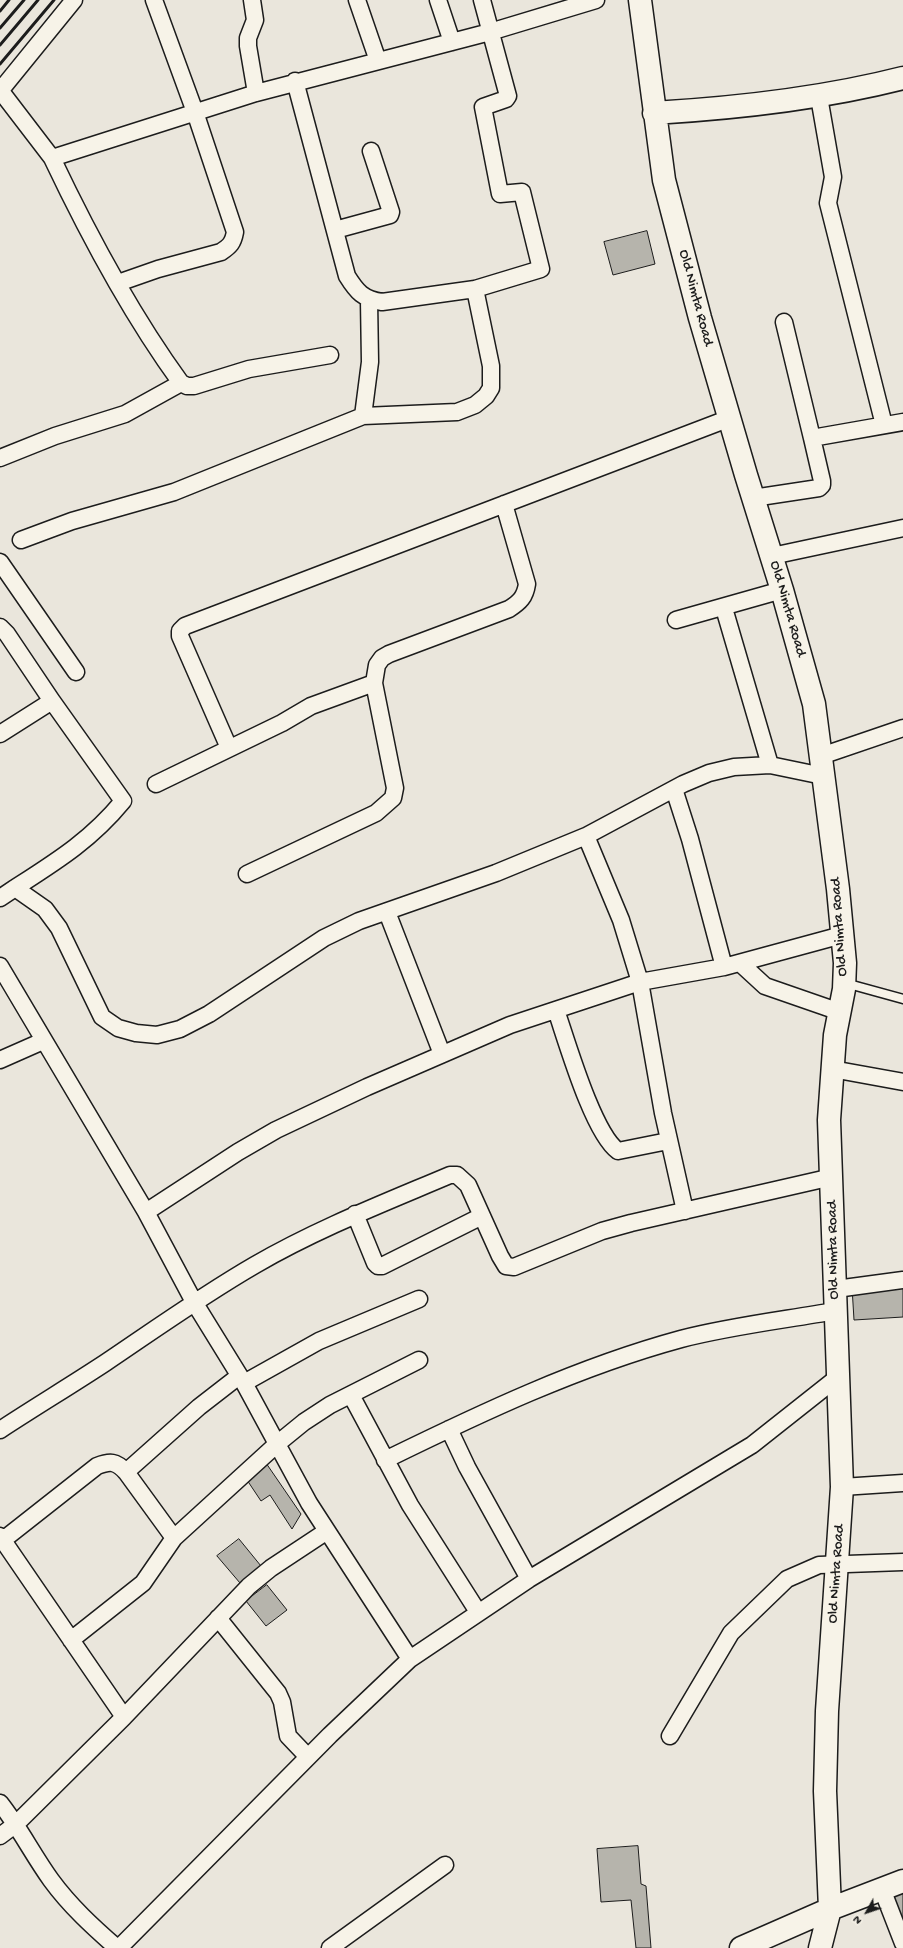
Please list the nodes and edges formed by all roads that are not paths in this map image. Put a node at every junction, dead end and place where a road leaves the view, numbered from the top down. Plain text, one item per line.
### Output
1 (74, 0) edge
2 (154, 0) edge
3 (252, 0) edge
4 (357, 0) edge
5 (438, 0) edge
6 (482, 0) edge
7 (596, 0) edge
8 (640, 0) edge
9 (490, 32) junction
10 (452, 42) junction
11 (378, 61) junction
12 (903, 78) edge
13 (295, 81) junction
14 (0, 91) edge
15 (256, 93) junction
16 (819, 96) junction
17 (195, 112) junction
18 (654, 113) junction
19 (371, 151) dead end
20 (52, 158) junction
21 (335, 230) junction
22 (118, 283) junction
23 (476, 289) junction
24 (369, 300) junction
25 (784, 322) dead end
26 (330, 355) dead end
27 (181, 383) junction
28 (363, 416) junction
29 (730, 418) junction
30 (903, 422) edge
31 (884, 425) junction
32 (812, 438) junction
33 (0, 458) edge
34 (753, 498) junction
35 (504, 504) junction
36 (903, 528) edge
37 (21, 540) dead end
38 (772, 556) junction
39 (0, 562) edge
40 (782, 590) junction
41 (726, 615) dead end
42 (676, 620) dead end
43 (0, 627) edge
44 (76, 672) dead end
45 (374, 684) junction
46 (52, 701) junction
47 (903, 728) edge
48 (0, 734) edge
49 (229, 748) junction
50 (770, 765) junction
51 (822, 766) junction
52 (156, 784) dead end
53 (674, 789) junction
54 (586, 836) junction
55 (247, 874) dead end
56 (15, 888) junction
57 (0, 898) edge
58 (387, 912) junction
59 (842, 935) junction
60 (740, 963) junction
61 (0, 966) edge
62 (724, 967) junction
63 (640, 982) junction
64 (844, 983) junction
65 (903, 999) edge
66 (556, 1010) junction
67 (840, 1012) junction
68 (43, 1041) junction
69 (442, 1054) junction
70 (0, 1060) edge
71 (832, 1069) junction
72 (903, 1082) edge
73 (668, 1141) junction
74 (832, 1177) junction
75 (685, 1211) junction
76 (146, 1212) junction
77 (355, 1214) junction
78 (482, 1216) junction
79 (903, 1280) edge
80 (836, 1289) junction
81 (420, 1300) dead end
82 (194, 1302) junction
83 (835, 1310) junction
84 (419, 1360) dead end
85 (838, 1377) junction
86 (242, 1379) junction
87 (351, 1395) junction
88 (1, 1428) edge
89 (449, 1429) junction
90 (277, 1444) junction
91 (385, 1460) junction
92 (126, 1472) junction
93 (903, 1483) edge
94 (842, 1487) junction
95 (327, 1531) junction
96 (1, 1538) edge
97 (174, 1538) junction
98 (903, 1562) edge
99 (838, 1564) junction
100 (529, 1579) junction
101 (478, 1612) junction
102 (218, 1618) junction
103 (71, 1640) junction
104 (410, 1659) junction
105 (124, 1717) junction
106 (670, 1736) dead end
107 (308, 1757) junction
108 (0, 1803) edge
109 (16, 1824) junction
110 (0, 1836) edge
111 (445, 1865) dead end
112 (903, 1881) edge
113 (882, 1889) junction
114 (830, 1909) junction
115 (903, 1943) edge
116 (118, 1948) edge
117 (330, 1948) edge
118 (740, 1948) edge
119 (820, 1948) edge

1 - 14 street
2 - 17 street
3 - 15 street
4 - 11 street
5 - 10 street
6 - 9 street
7 - 9 street
8 - 18 street, Old Nimta Road
9 - 10 street
9 - 23 street
10 - 11 street
11 - 13 street
12 - 16 street
13 - 15 street
13 - 21 street
14 - 20 street
15 - 17 street
16 - 18 street
16 - 31 street
17 - 20 street
17 - 22 street
18 - 29 street, Old Nimta Road
19 - 21 street
20 - 22 street
21 - 24 street
22 - 27 street
23 - 24 street
23 - 28 street
24 - 28 street
25 - 32 street
26 - 27 street
27 - 33 street
28 - 37 street
29 - 34 street, Old Nimta Road
29 - 35 street
30 - 31 street
31 - 32 street
32 - 34 street
34 - 38 street, Old Nimta Road
35 - 45 street
35 - 49 street
36 - 38 street
38 - 40 street, Old Nimta Road
39 - 44 street
40 - 42 street
40 - 51 street, Old Nimta Road
41 - 50 street
43 - 46 street
45 - 49 street
45 - 55 street
46 - 48 street
46 - 56 street
47 - 51 street
49 - 52 street
50 - 51 street
50 - 53 street
51 - 59 street, Old Nimta Road
53 - 54 street
53 - 62 street
54 - 58 street
54 - 63 street
56 - 57 street
56 - 58 street
58 - 69 street
59 - 60 street
59 - 64 street, Old Nimta Road
60 - 62 street
60 - 67 street
61 - 68 street
62 - 63 street
63 - 66 street
63 - 73 street
64 - 65 lane
64 - 67 street, Old Nimta Road
66 - 69 street
66 - 73 street
67 - 71 street, Old Nimta Road
68 - 70 street
68 - 76 street
69 - 76 street
71 - 72 street
71 - 74 street, Old Nimta Road
73 - 75 street
74 - 75 street
74 - 80 street, Old Nimta Road
75 - 78 street
76 - 82 street
77 - 78 street
77 - 78 street
77 - 82 street
79 - 80 street
80 - 83 street, Old Nimta Road
81 - 86 street
82 - 86 street
82 - 88 street
83 - 85 street, Old Nimta Road
83 - 89 street
84 - 87 street
85 - 94 street, Old Nimta Road
85 - 100 street
86 - 90 street
86 - 92 street
87 - 90 street
87 - 91 street
89 - 91 street
89 - 100 street
90 - 95 street
90 - 97 street
91 - 101 street
92 - 96 street
92 - 97 street
93 - 94 street
94 - 99 street, Old Nimta Road
95 - 102 street
95 - 104 street
96 - 103 street
97 - 103 street
98 - 99 street
99 - 106 street
99 - 114 street, Old Nimta Road
100 - 101 street
101 - 104 street
102 - 105 street
102 - 107 street
103 - 105 street
104 - 107 street
105 - 109 street
107 - 116 street
108 - 109 street
109 - 110 street
109 - 116 street
111 - 117 street
112 - 113 street
113 - 114 street
113 - 115 street
114 - 118 street
114 - 119 street, Old Nimta Road

